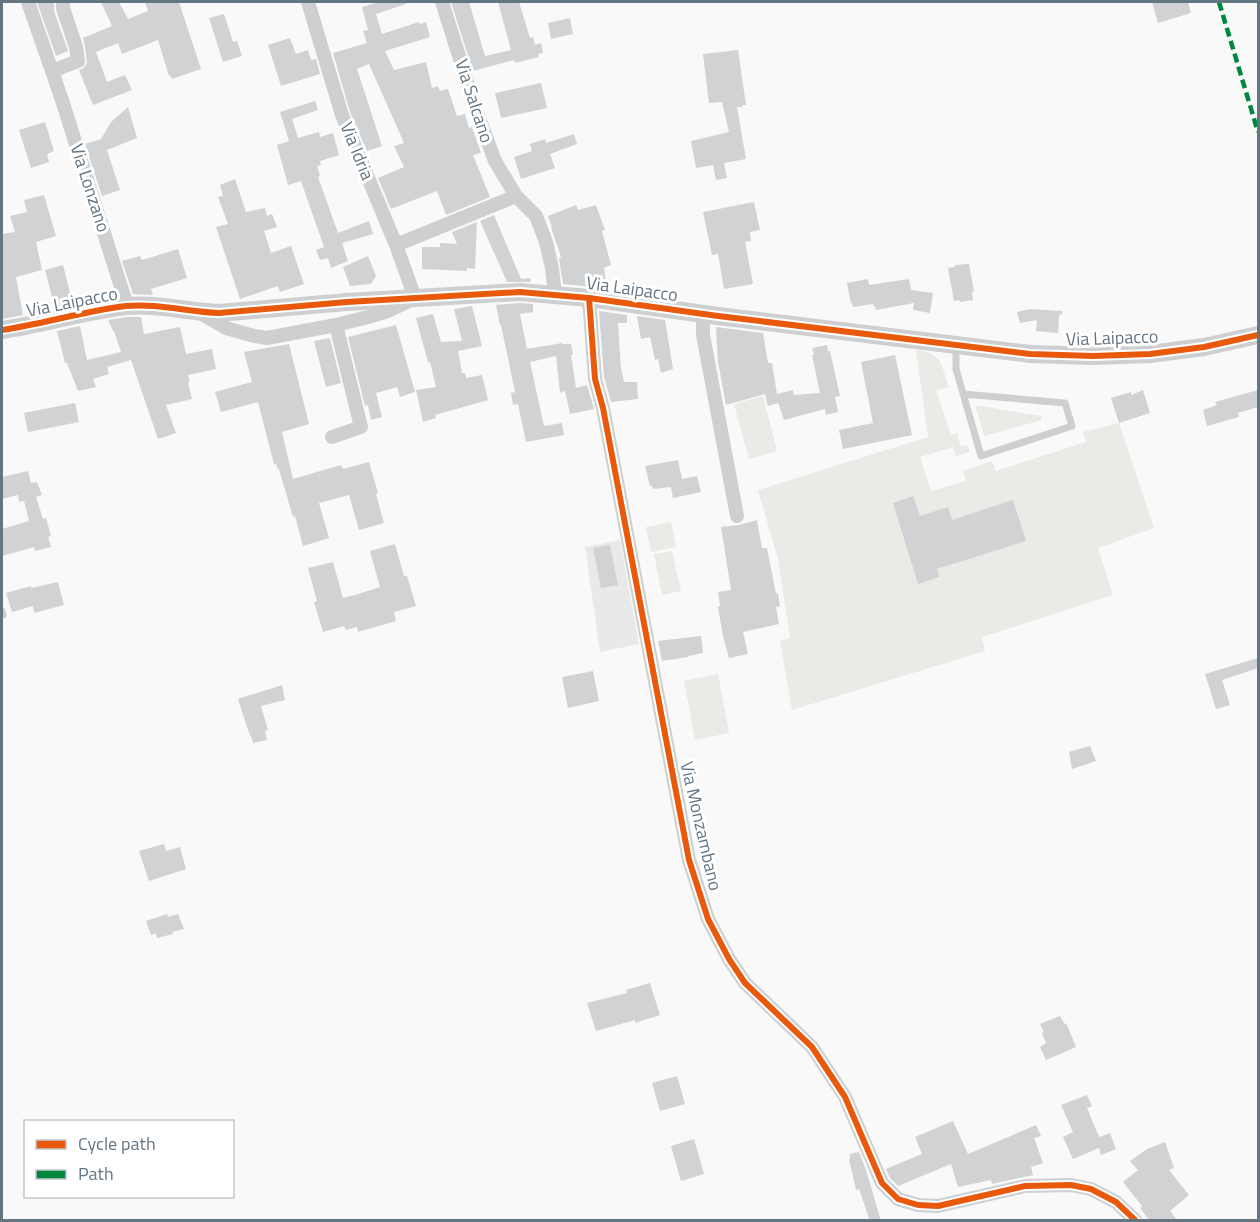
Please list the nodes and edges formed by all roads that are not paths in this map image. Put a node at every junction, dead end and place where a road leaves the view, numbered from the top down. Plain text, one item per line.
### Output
1 (28, 2) edge
2 (63, 2) edge
3 (308, 2) edge
4 (442, 2) edge
5 (52, 71) junction
6 (516, 196) junction
7 (396, 246) junction
8 (555, 294) junction
9 (415, 298) junction
10 (589, 298) junction
11 (128, 306) junction
12 (198, 312) junction
13 (703, 314) junction
14 (336, 325) junction
15 (2, 330) edge
16 (1258, 335) edge
17 (956, 346) junction
18 (963, 394) junction
19 (332, 437) dead end
20 (737, 516) dead end
21 (1135, 1221) edge

1 - 5 street, Via Lonzano
2 - 5 street
3 - 7 street, Via Idria
4 - 6 street, Via Salcano
5 - 11 street, Via Lonzano
6 - 7 street
6 - 8 street, Via Salcano
7 - 9 street, Via Idria
8 - 9 street, Via Laipacco
8 - 10 street, Via Laipacco
9 - 12 street, Via Laipacco
9 - 14 street, Via Laipacco
10 - 13 street, Via Laipacco
10 - 21 street, Via Monzambano
11 - 12 street, Via Laipacco
11 - 15 street, Via Laipacco
12 - 14 street, Via Laipacco
13 - 17 street, Via Laipacco
13 - 20 street
14 - 19 street
16 - 17 street, Via Laipacco
17 - 18 lane
18 - 18 lane

